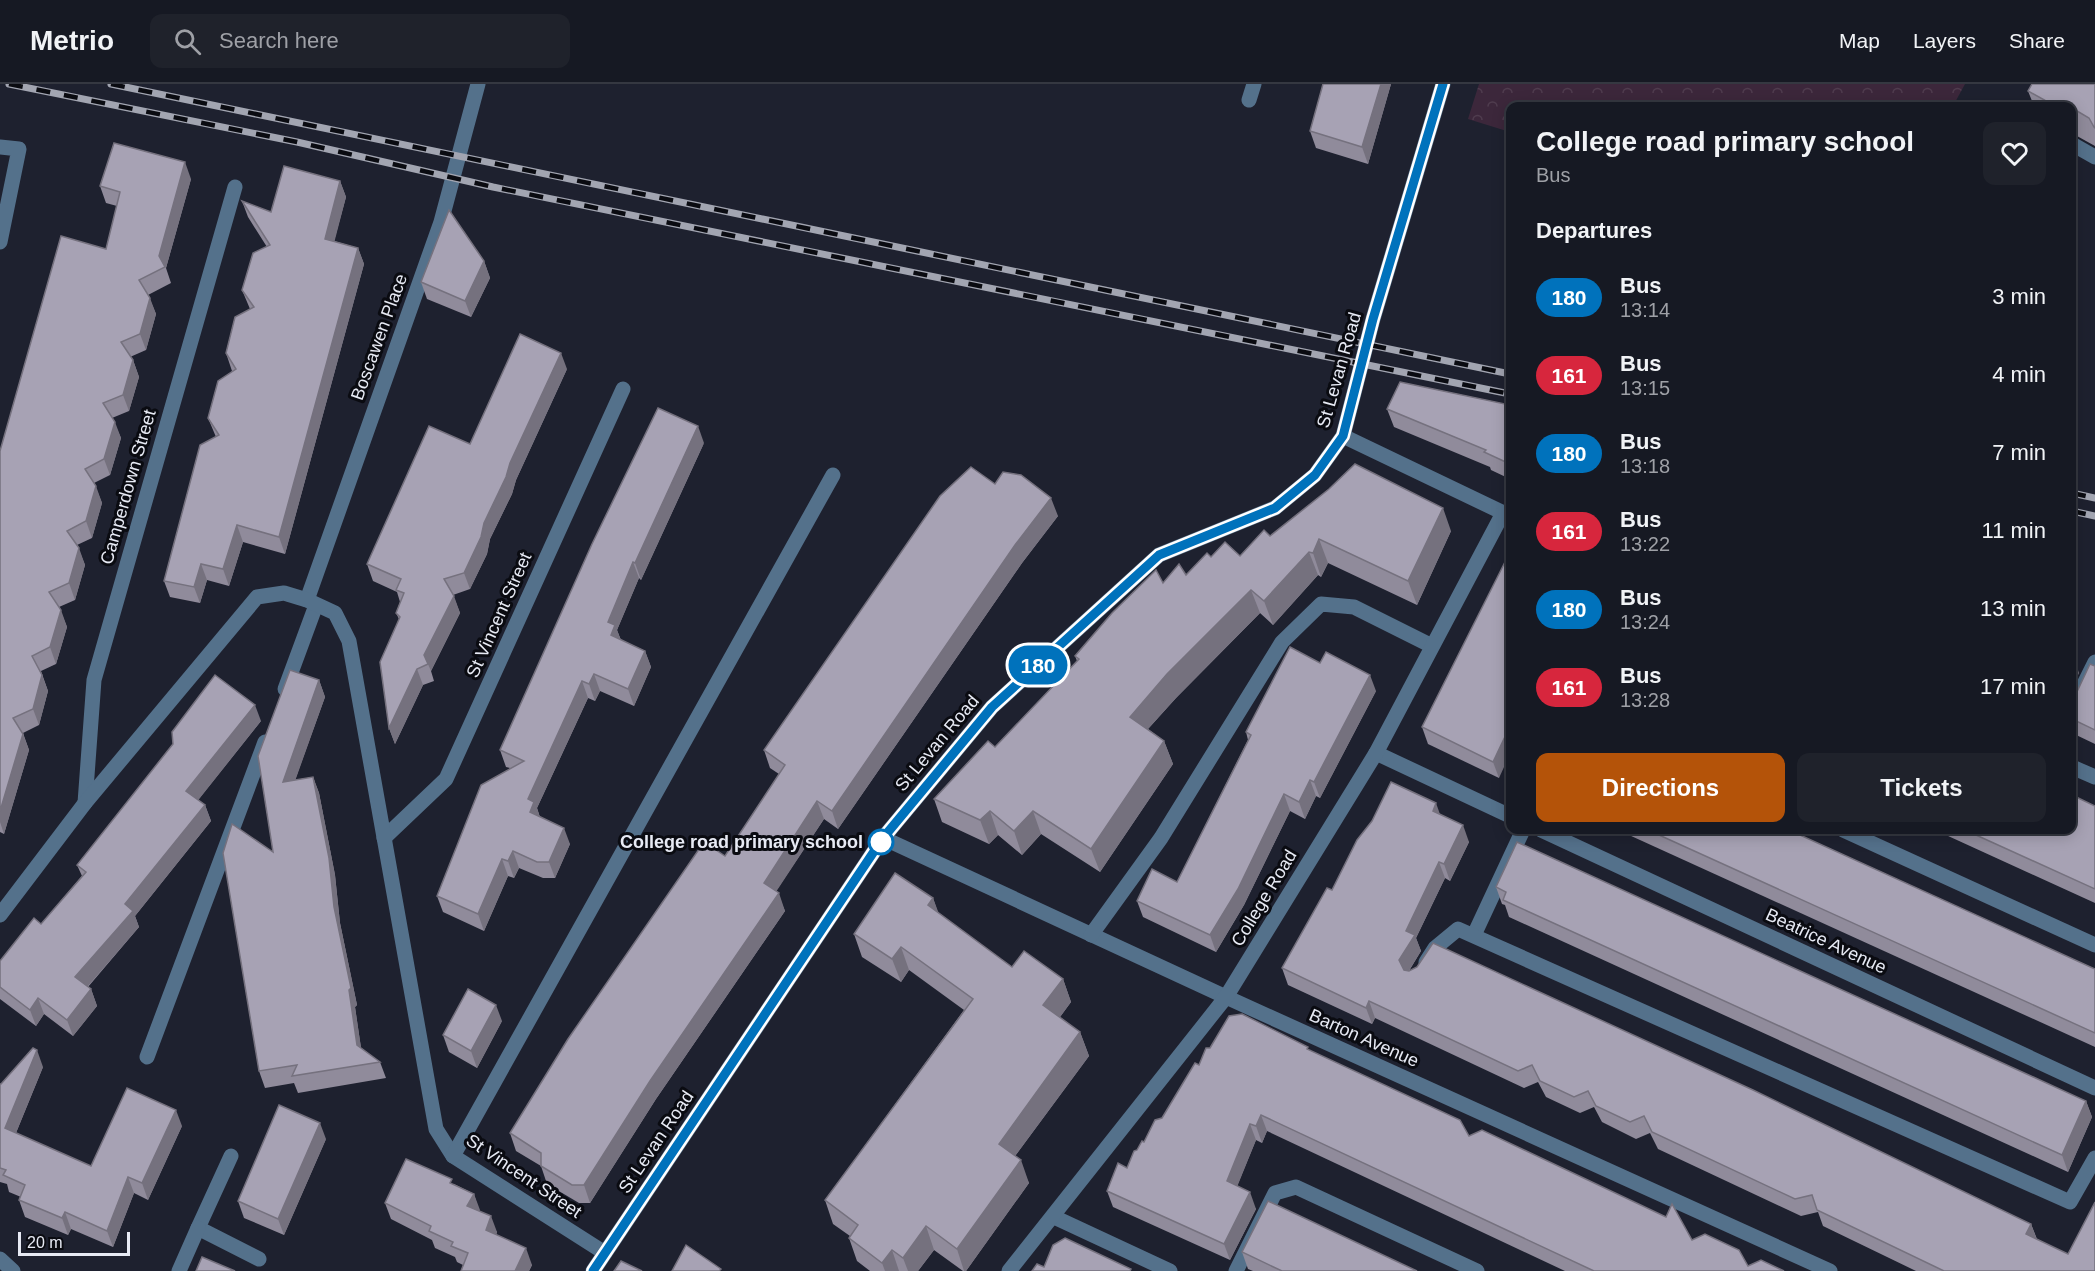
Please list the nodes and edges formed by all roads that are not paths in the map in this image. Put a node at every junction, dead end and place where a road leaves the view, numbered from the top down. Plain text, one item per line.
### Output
1 (478, 84) edge
2 (1254, 84) edge
3 (1443, 84) edge
4 (1249, 100) dead end
5 (2076, 146) edge
6 (0, 147) edge
7 (2095, 157) edge
8 (235, 187) dead end
9 (0, 242) edge
10 (623, 389) dead end
11 (1343, 436) junction
12 (833, 476) dead end
13 (1506, 514) edge
14 (1506, 516) edge
15 (312, 602) junction
16 (1432, 646) junction
17 (2095, 662) edge
18 (2076, 700) edge
19 (279, 704) edge
20 (271, 726) edge
21 (1376, 753) junction
22 (2076, 769) edge
23 (2095, 777) edge
24 (85, 803) junction
25 (1506, 814) edge
26 (1521, 834) edge
27 (1549, 834) edge
28 (1852, 834) edge
29 (384, 838) junction
30 (883, 838) junction
31 (0, 915) edge
32 (1091, 935) junction
33 (1474, 935) junction
34 (2095, 945) edge
35 (1415, 978) edge
36 (1226, 997) junction
37 (147, 1057) dead end
38 (2095, 1088) edge
39 (231, 1156) dead end
40 (453, 1156) junction
41 (2095, 1158) edge
42 (1054, 1217) junction
43 (198, 1228) junction
44 (605, 1253) junction
45 (0, 1259) edge
46 (259, 1259) dead end
47 (13, 1271) edge
48 (179, 1271) edge
49 (593, 1271) edge
50 (1009, 1271) edge
51 (1170, 1271) edge
52 (1236, 1271) edge
53 (1477, 1271) edge
54 (1830, 1271) edge

1 - 15 street, Boscawen Place
2 - 4 street
3 - 11 street, St Levan Road
5 - 7 street
6 - 9 street
8 - 24 street, Camperdown Street
10 - 29 street, St Vincent Street
11 - 13 street
11 - 30 street, St Levan Road
12 - 40 street
14 - 16 street, College Road
15 - 19 street, Boscawen Place
15 - 24 street
15 - 29 street, St Vincent Street
16 - 21 street, College Road
16 - 32 street
17 - 18 street
20 - 37 street
21 - 25 street
21 - 36 street, College Road
22 - 23 street
24 - 31 street
26 - 33 street
27 - 38 street, Beatrice Avenue
28 - 34 street
29 - 40 street, St Vincent Street
30 - 32 street, Barton Avenue
30 - 44 street, St Levan Road
32 - 36 street, Barton Avenue
33 - 35 street
33 - 41 street
36 - 42 street, College Road
36 - 54 street, Barton Avenue
39 - 43 street
40 - 44 street, St Vincent Street
42 - 50 street, College Road
42 - 51 street
43 - 46 street
43 - 48 street
44 - 49 street, St Levan Road
45 - 47 street
52 - 53 street

